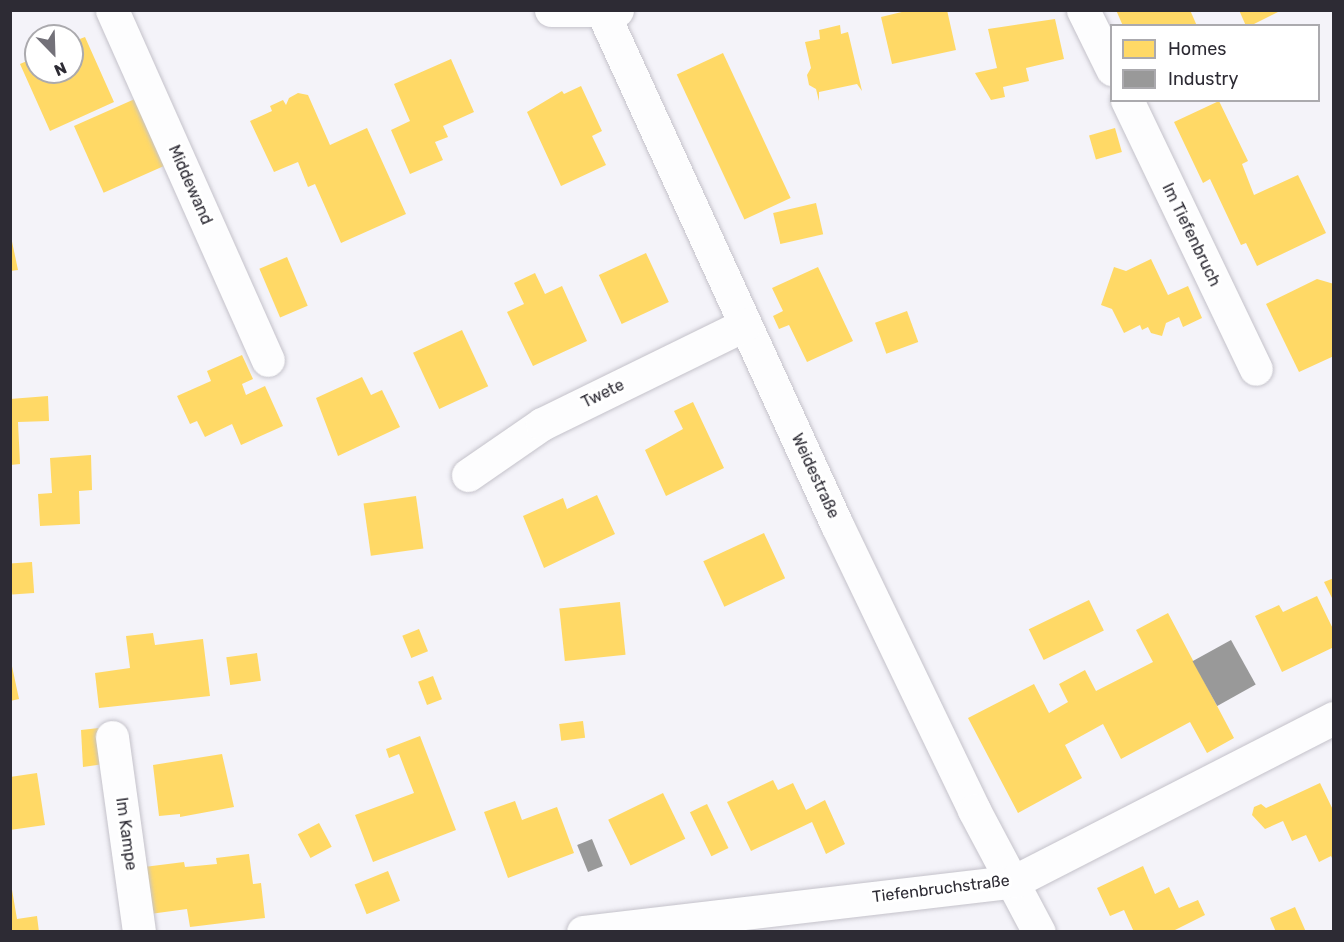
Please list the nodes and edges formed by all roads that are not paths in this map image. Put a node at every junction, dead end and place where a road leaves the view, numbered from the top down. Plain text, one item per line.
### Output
1 (112, 10) edge
2 (551, 10) edge
3 (1083, 10) edge
4 (610, 12) edge
5 (1110, 65) edge
6 (1128, 102) edge
7 (744, 325) junction
8 (268, 360) dead end
9 (1256, 369) dead end
10 (468, 475) dead end
11 (1334, 718) edge
12 (112, 737) dead end
13 (1015, 881) junction
14 (139, 932) edge
15 (583, 932) edge
16 (1039, 932) edge

1 - 8 street, Middewand
2 - 4 street
3 - 5 street
4 - 7 street, Weidestraße
6 - 9 street, Im Tiefenbruch
7 - 10 street, Twete
7 - 13 street, Weidestraße
11 - 13 street, Tiefenbruchstraße
12 - 14 street, Im Kampe
13 - 15 street, Tiefenbruchstraße
13 - 16 street, Weidestraße

